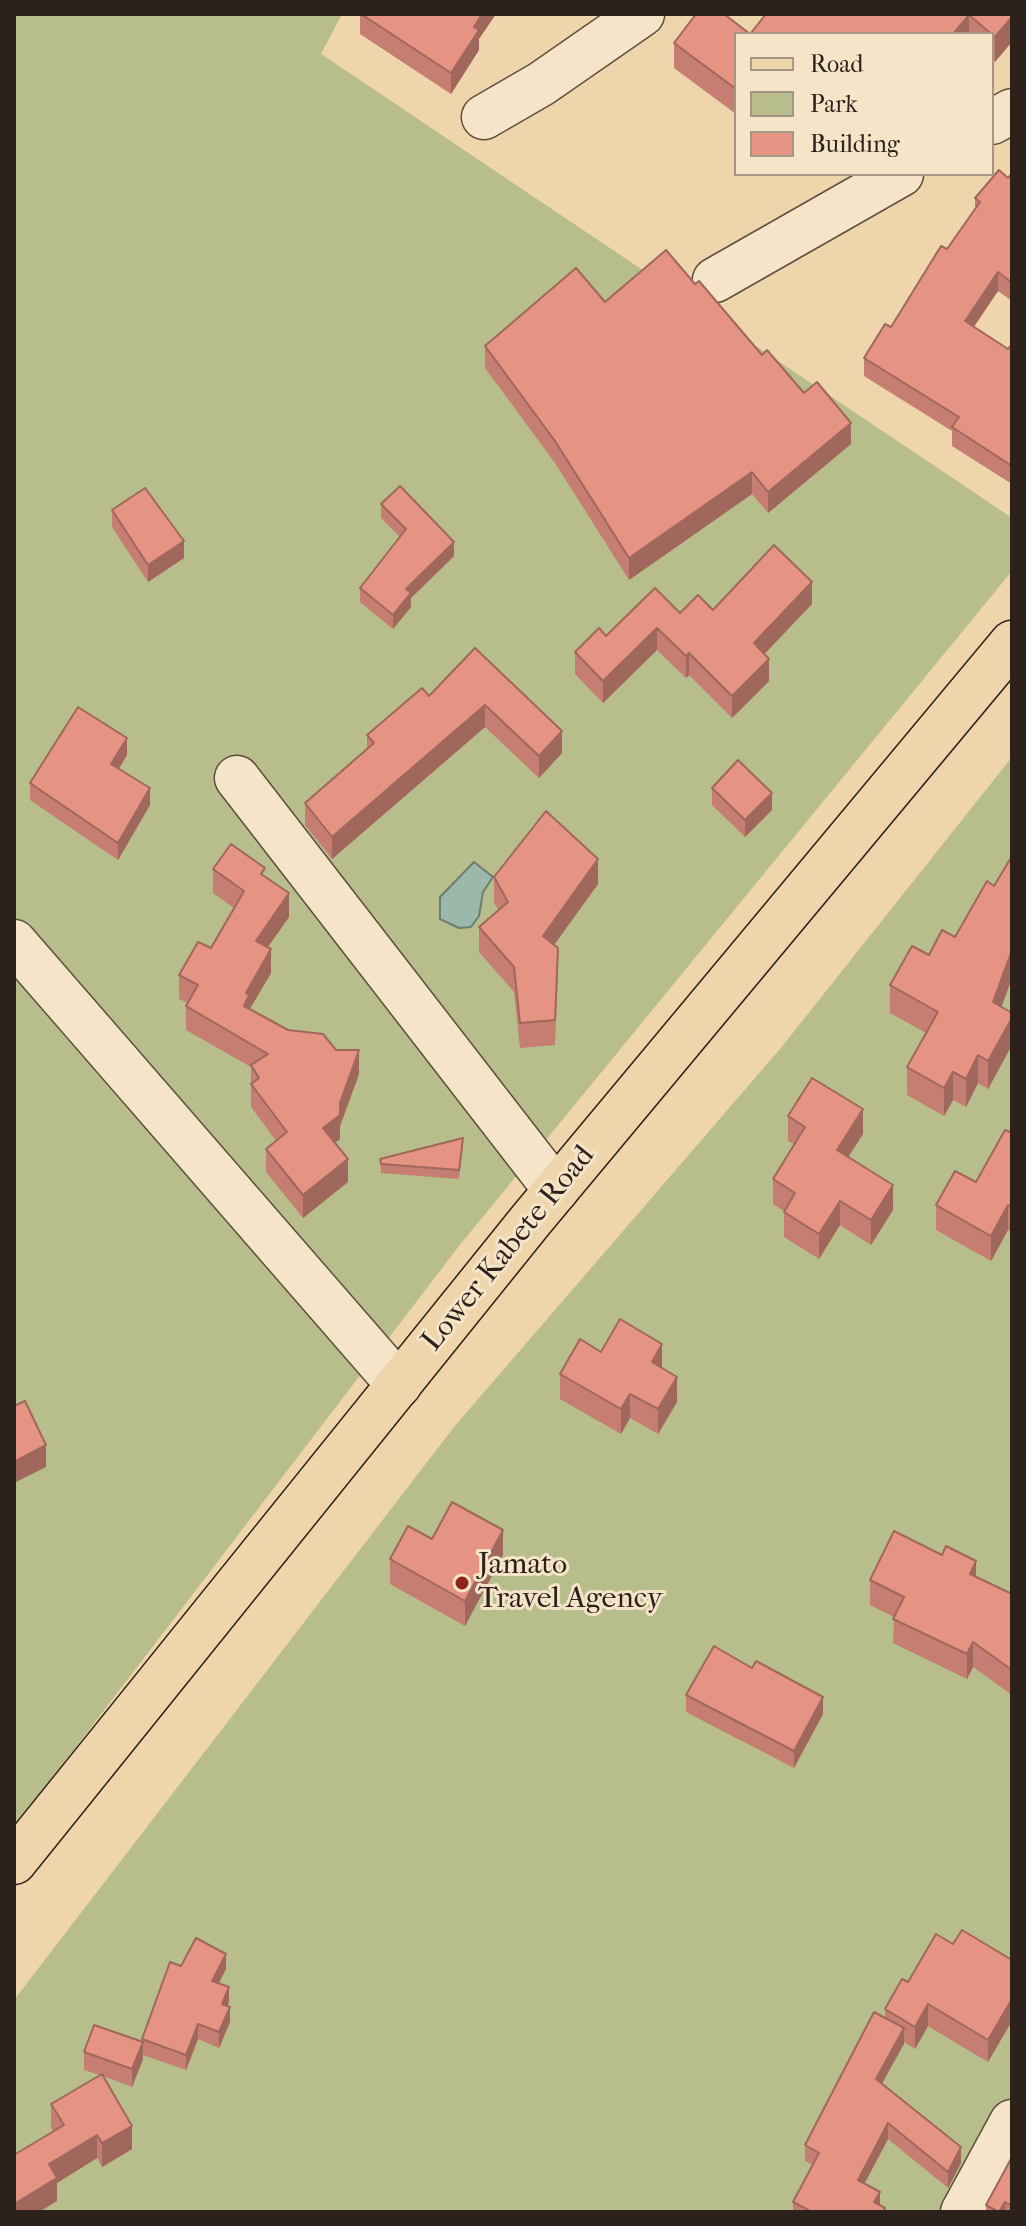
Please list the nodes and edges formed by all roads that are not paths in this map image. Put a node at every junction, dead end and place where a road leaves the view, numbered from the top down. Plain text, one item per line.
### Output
1 (642, 14) edge
2 (1012, 111) edge
3 (484, 117) dead end
4 (994, 121) edge
5 (897, 176) edge
6 (715, 280) dead end
7 (1012, 643) edge
8 (237, 778) dead end
9 (14, 942) edge
10 (556, 1190) junction
11 (399, 1385) junction
12 (14, 1862) edge
13 (1012, 2122) edge
14 (963, 2212) edge

1 - 3 street
2 - 4 street
5 - 6 street
7 - 10 main road, Lower Kabete Road
8 - 10 street
9 - 11 street
10 - 11 main road, Lower Kabete Road
11 - 12 main road, Lower Kabete Road
13 - 14 street

